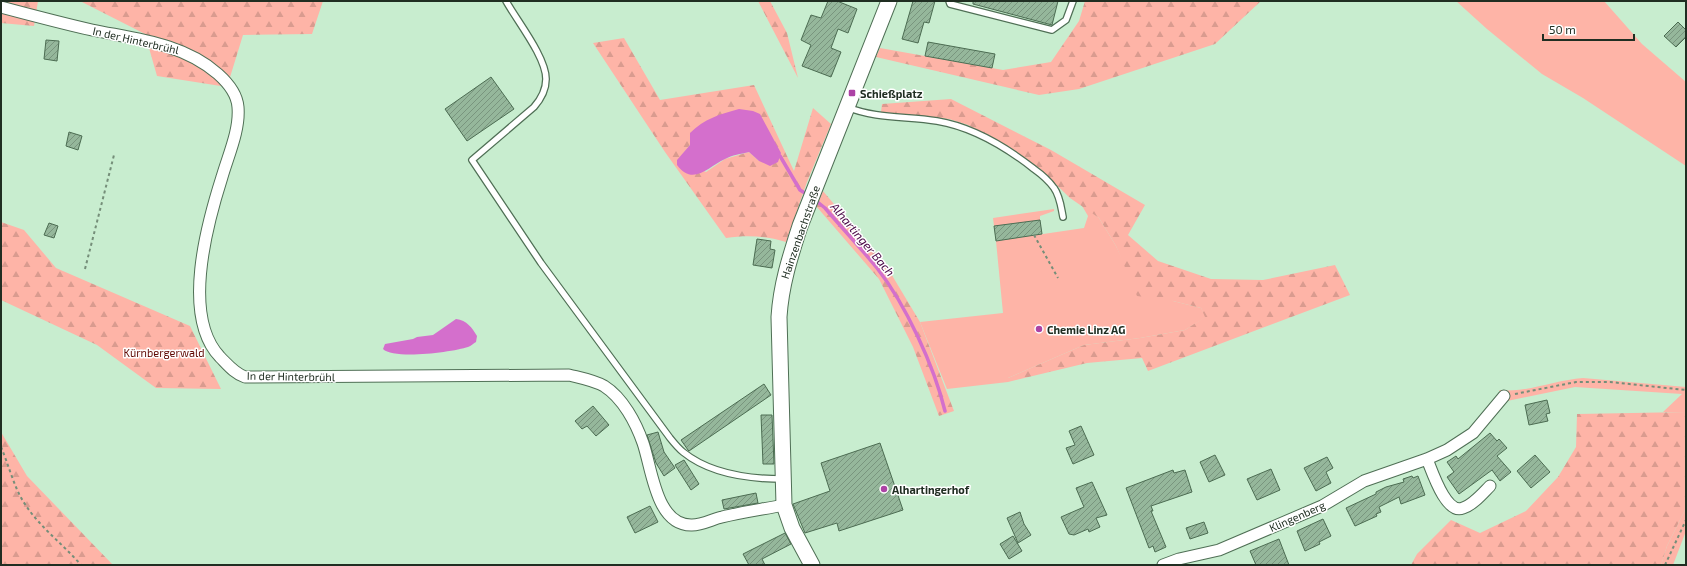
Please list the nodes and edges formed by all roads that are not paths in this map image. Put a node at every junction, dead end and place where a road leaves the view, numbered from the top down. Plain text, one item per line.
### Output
1 (506, 1) edge
2 (889, 1) edge
3 (949, 1) edge
4 (1073, 1) edge
5 (1, 7) edge
6 (847, 107) junction
7 (1063, 216) dead end
8 (1504, 396) road end
9 (1427, 459) junction
10 (783, 479) junction
11 (1490, 486) dead end
12 (784, 505) junction
13 (812, 565) edge
14 (1163, 565) edge

1 - 10 lane
2 - 6 street, Hainzenbachstraße
3 - 4 lane
5 - 12 street, In der Hinterbrühl
6 - 7 lane
6 - 10 street, Hainzenbachstraße
8 - 9 street, Klingenberg
9 - 11 street
9 - 14 street, Klingenberg
10 - 12 street, Hainzenbachstraße
12 - 13 street, Hainzenbachstraße

